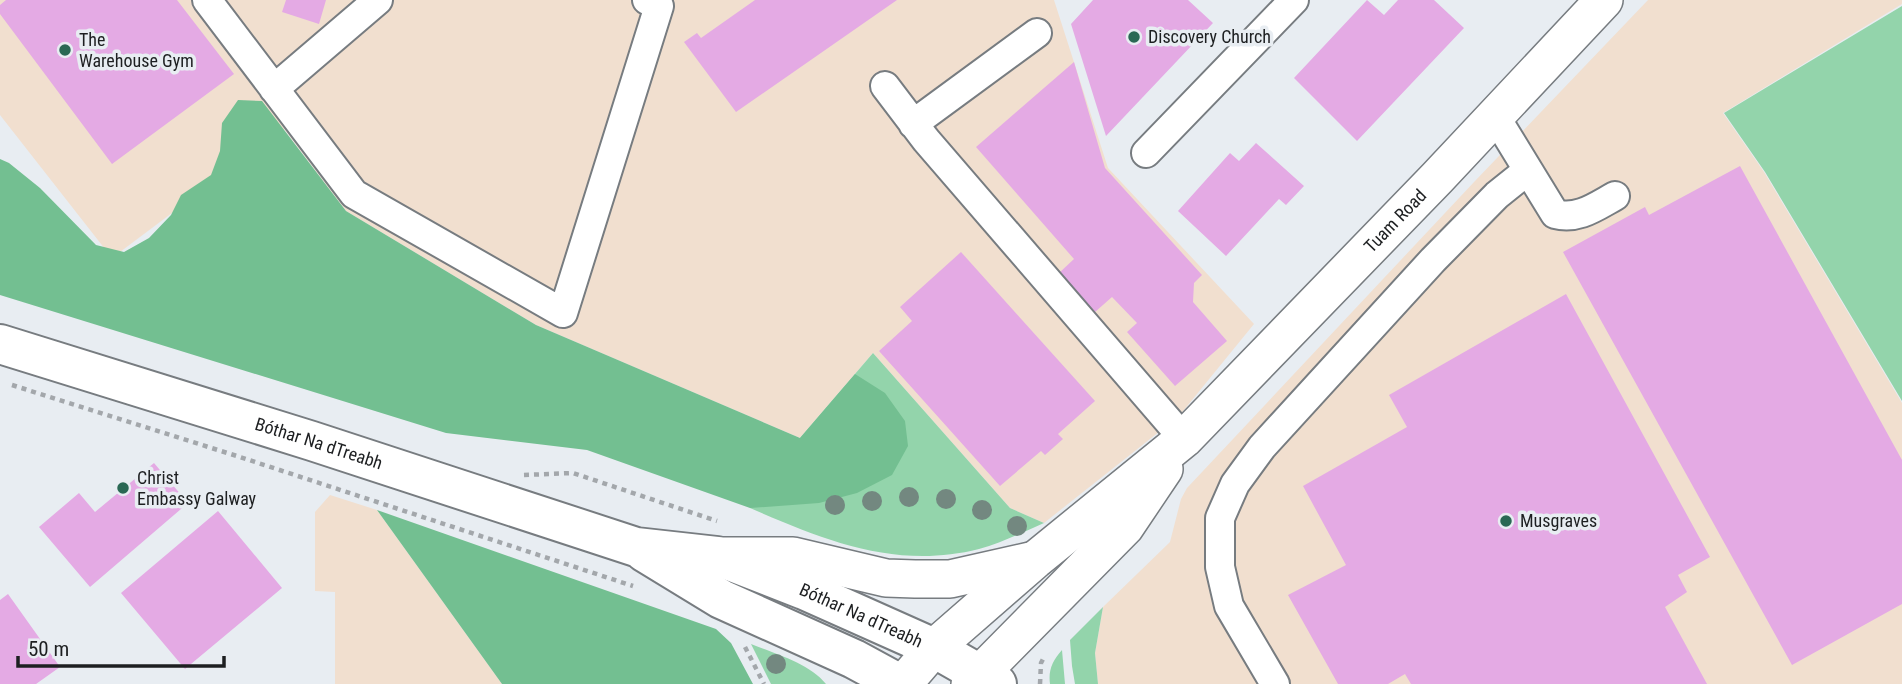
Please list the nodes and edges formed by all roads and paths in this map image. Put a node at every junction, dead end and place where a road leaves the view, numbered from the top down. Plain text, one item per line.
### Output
1 (207, 0) edge
2 (379, 0) edge
3 (647, 0) edge
4 (1294, 0) edge
5 (1604, 0) edge
6 (1037, 33) dead end
7 (885, 86) dead end
8 (274, 89) junction
9 (1495, 116) junction
10 (913, 124) junction
11 (1146, 153) dead end
12 (1527, 171) junction
13 (1615, 197) dead end
14 (0, 344) edge
15 (0, 381) edge
16 (1184, 439) junction
17 (636, 547) junction
18 (717, 556) junction
19 (1035, 560) junction
20 (642, 589) dead end
21 (743, 643) dead end
22 (934, 648) junction
23 (982, 680) edge
24 (764, 684) edge
25 (901, 684) edge
26 (1275, 684) edge

1 - 8 lane
2 - 8 lane
3 - 8 lane
4 - 11 lane
5 - 9 main road, Tuam Road
6 - 10 lane
7 - 10 lane
9 - 12 lane
9 - 16 main road, Tuam Road
10 - 16 lane
12 - 13 lane
12 - 26 lane
14 - 17 highway, Bóthar Na dTreabh
15 - 20 path
16 - 19 main road, Tuam Road
16 - 23 main road, Tuam Road
17 - 18 highway, Bóthar Na dTreabh
17 - 25 highway, Bóthar Na dTreabh
18 - 19 main road
18 - 22 highway, Bóthar Na dTreabh
19 - 22 main road, Tuam Road
21 - 24 path
22 - 23 highway, Bóthar Na dTreabh
22 - 25 main road, Tuam Road

